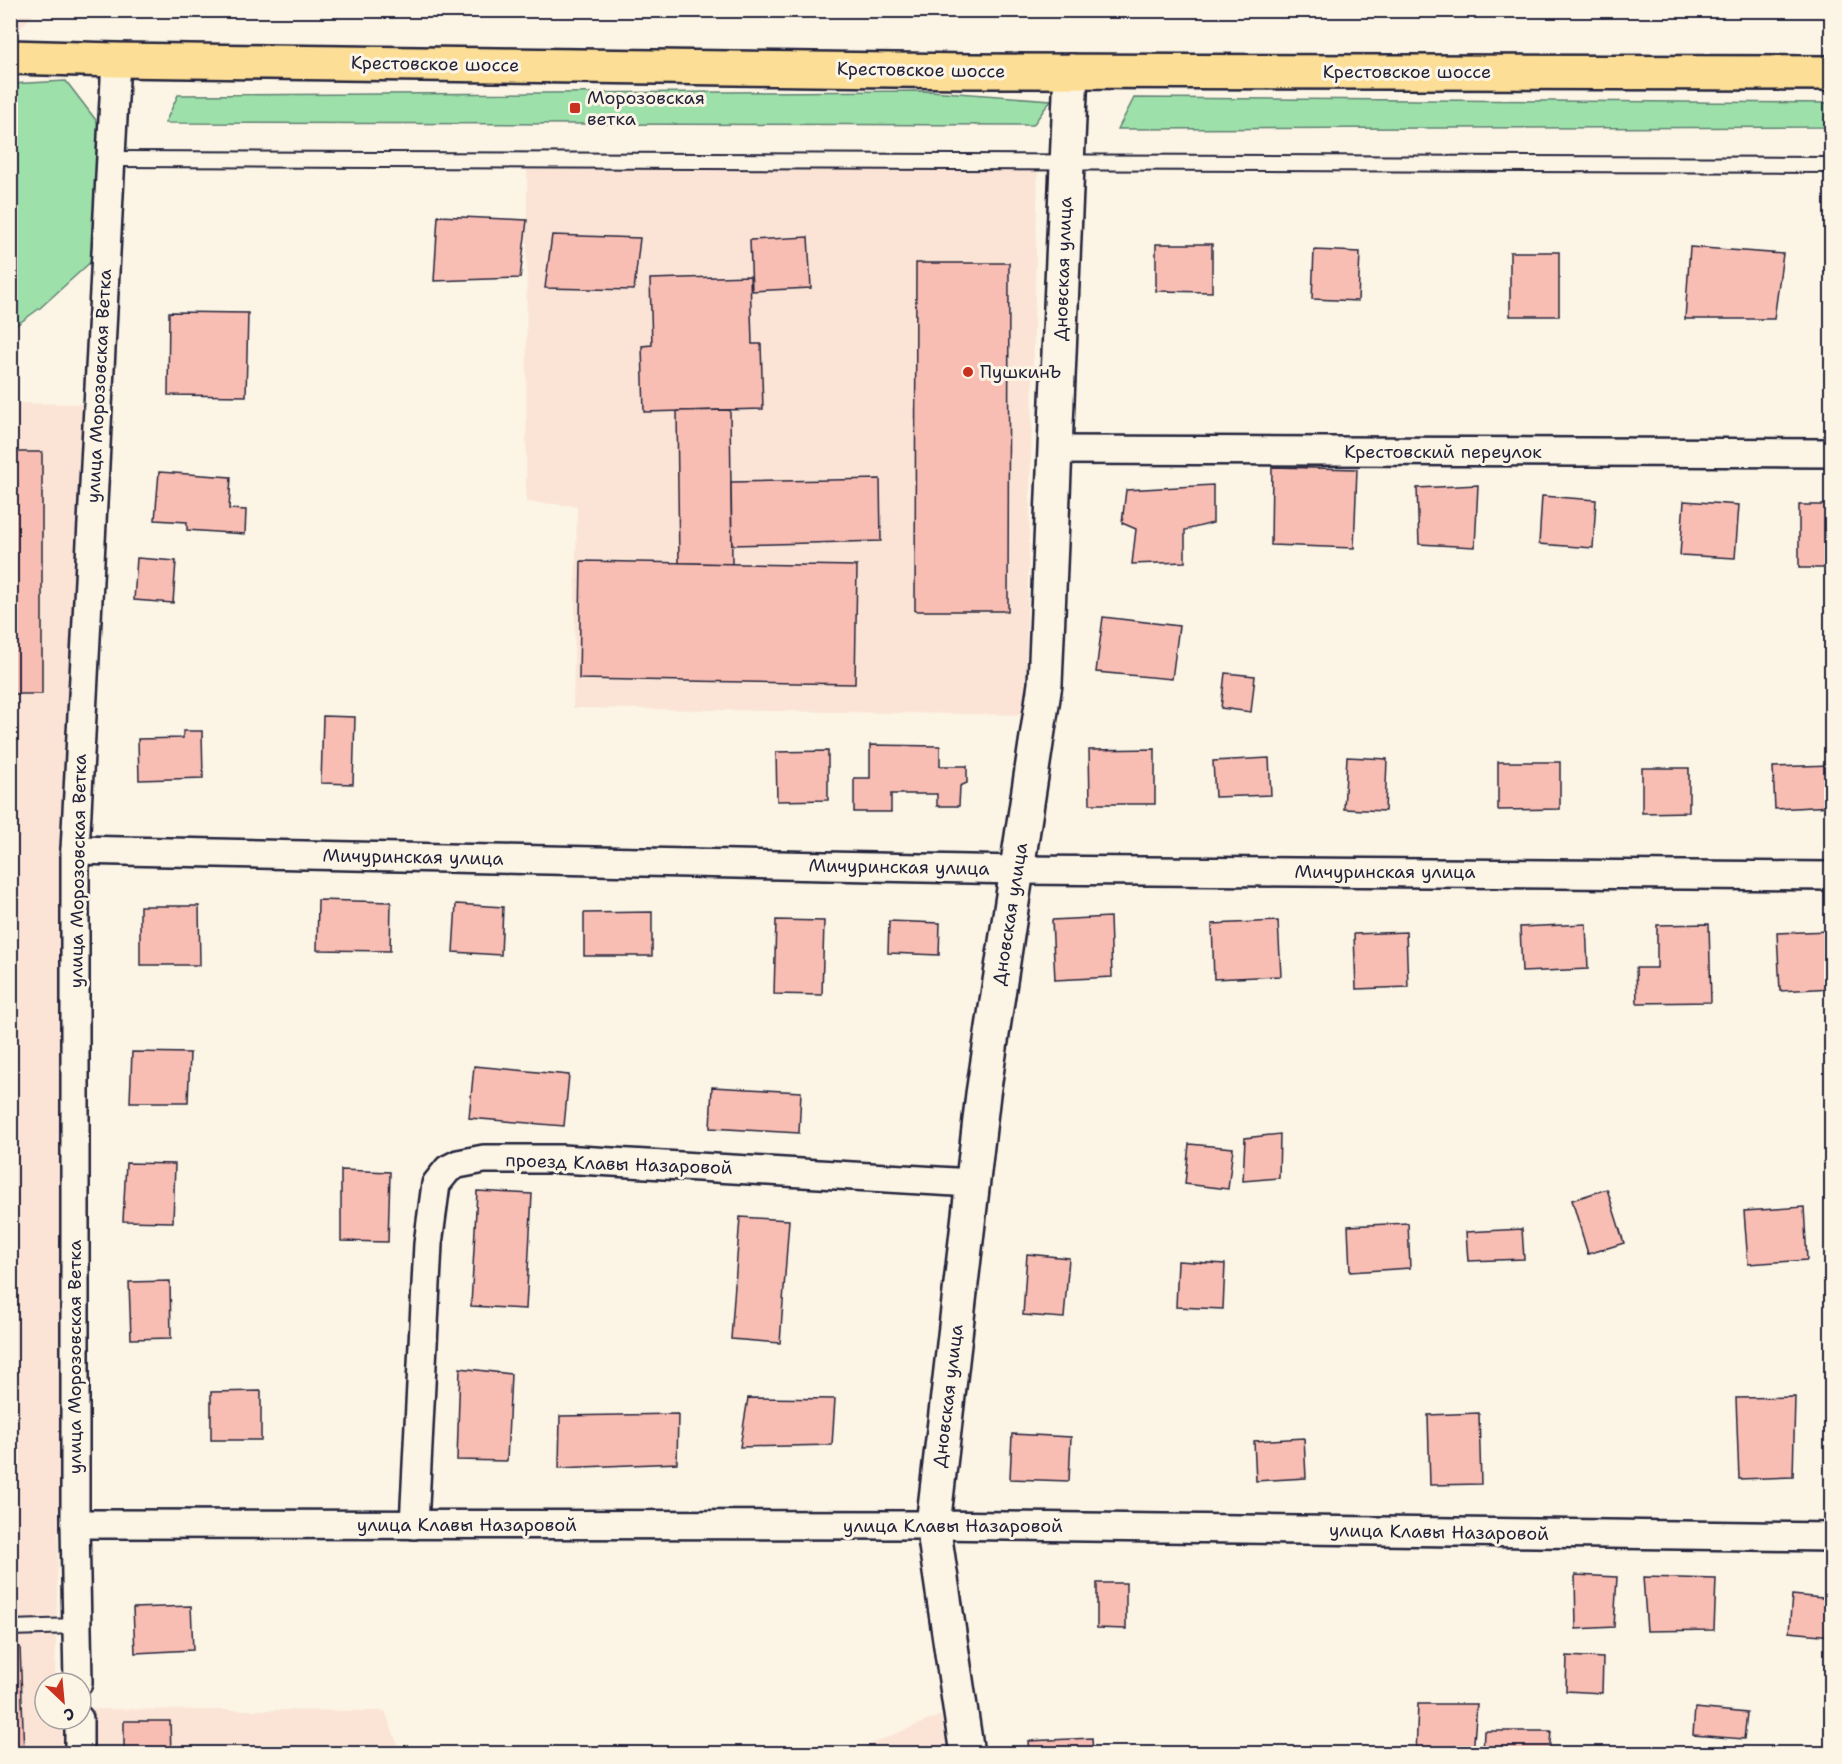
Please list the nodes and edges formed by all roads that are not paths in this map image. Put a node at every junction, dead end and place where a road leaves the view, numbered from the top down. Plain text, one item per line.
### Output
1 (10, 57) edge
2 (116, 60) junction
3 (1071, 71) junction
4 (1832, 74) edge
5 (111, 159) junction
6 (1067, 162) junction
7 (1832, 165) edge
8 (1055, 450) junction
9 (1832, 453) edge
10 (75, 850) junction
11 (1017, 870) junction
12 (1832, 876) edge
13 (972, 1183) junction
14 (75, 1524) junction
15 (414, 1525) junction
16 (933, 1525) junction
17 (1832, 1537) edge
18 (77, 1626) junction
19 (10, 1628) edge
20 (78, 1671) edge
21 (79, 1731) edge
22 (79, 1754) edge
23 (967, 1754) edge

1 - 2 main road, Крестовское шоссе
2 - 3 main road, Крестовское шоссе
2 - 5 street, улица Морозовская Ветка
3 - 4 main road, Крестовское шоссе
3 - 6 street, Дновская улица
5 - 6 lane
5 - 10 street, улица Морозовская Ветка
6 - 7 lane
6 - 8 street, Дновская улица
8 - 9 street, Крестовский переулок
8 - 11 street, Дновская улица
10 - 11 street, Мичуринская улица
10 - 14 street, улица Морозовская Ветка
11 - 12 street, Мичуринская улица
11 - 13 street, Дновская улица
13 - 15 street, проезд Клавы Назаровой
13 - 16 street, Дновская улица
14 - 15 street, улица Клавы Назаровой
14 - 18 street, улица Морозовская Ветка
15 - 16 street, улица Клавы Назаровой
16 - 17 street, улица Клавы Назаровой
16 - 23 street, Дновская улица
18 - 19 lane
18 - 20 street, улица Морозовская Ветка
21 - 22 street

